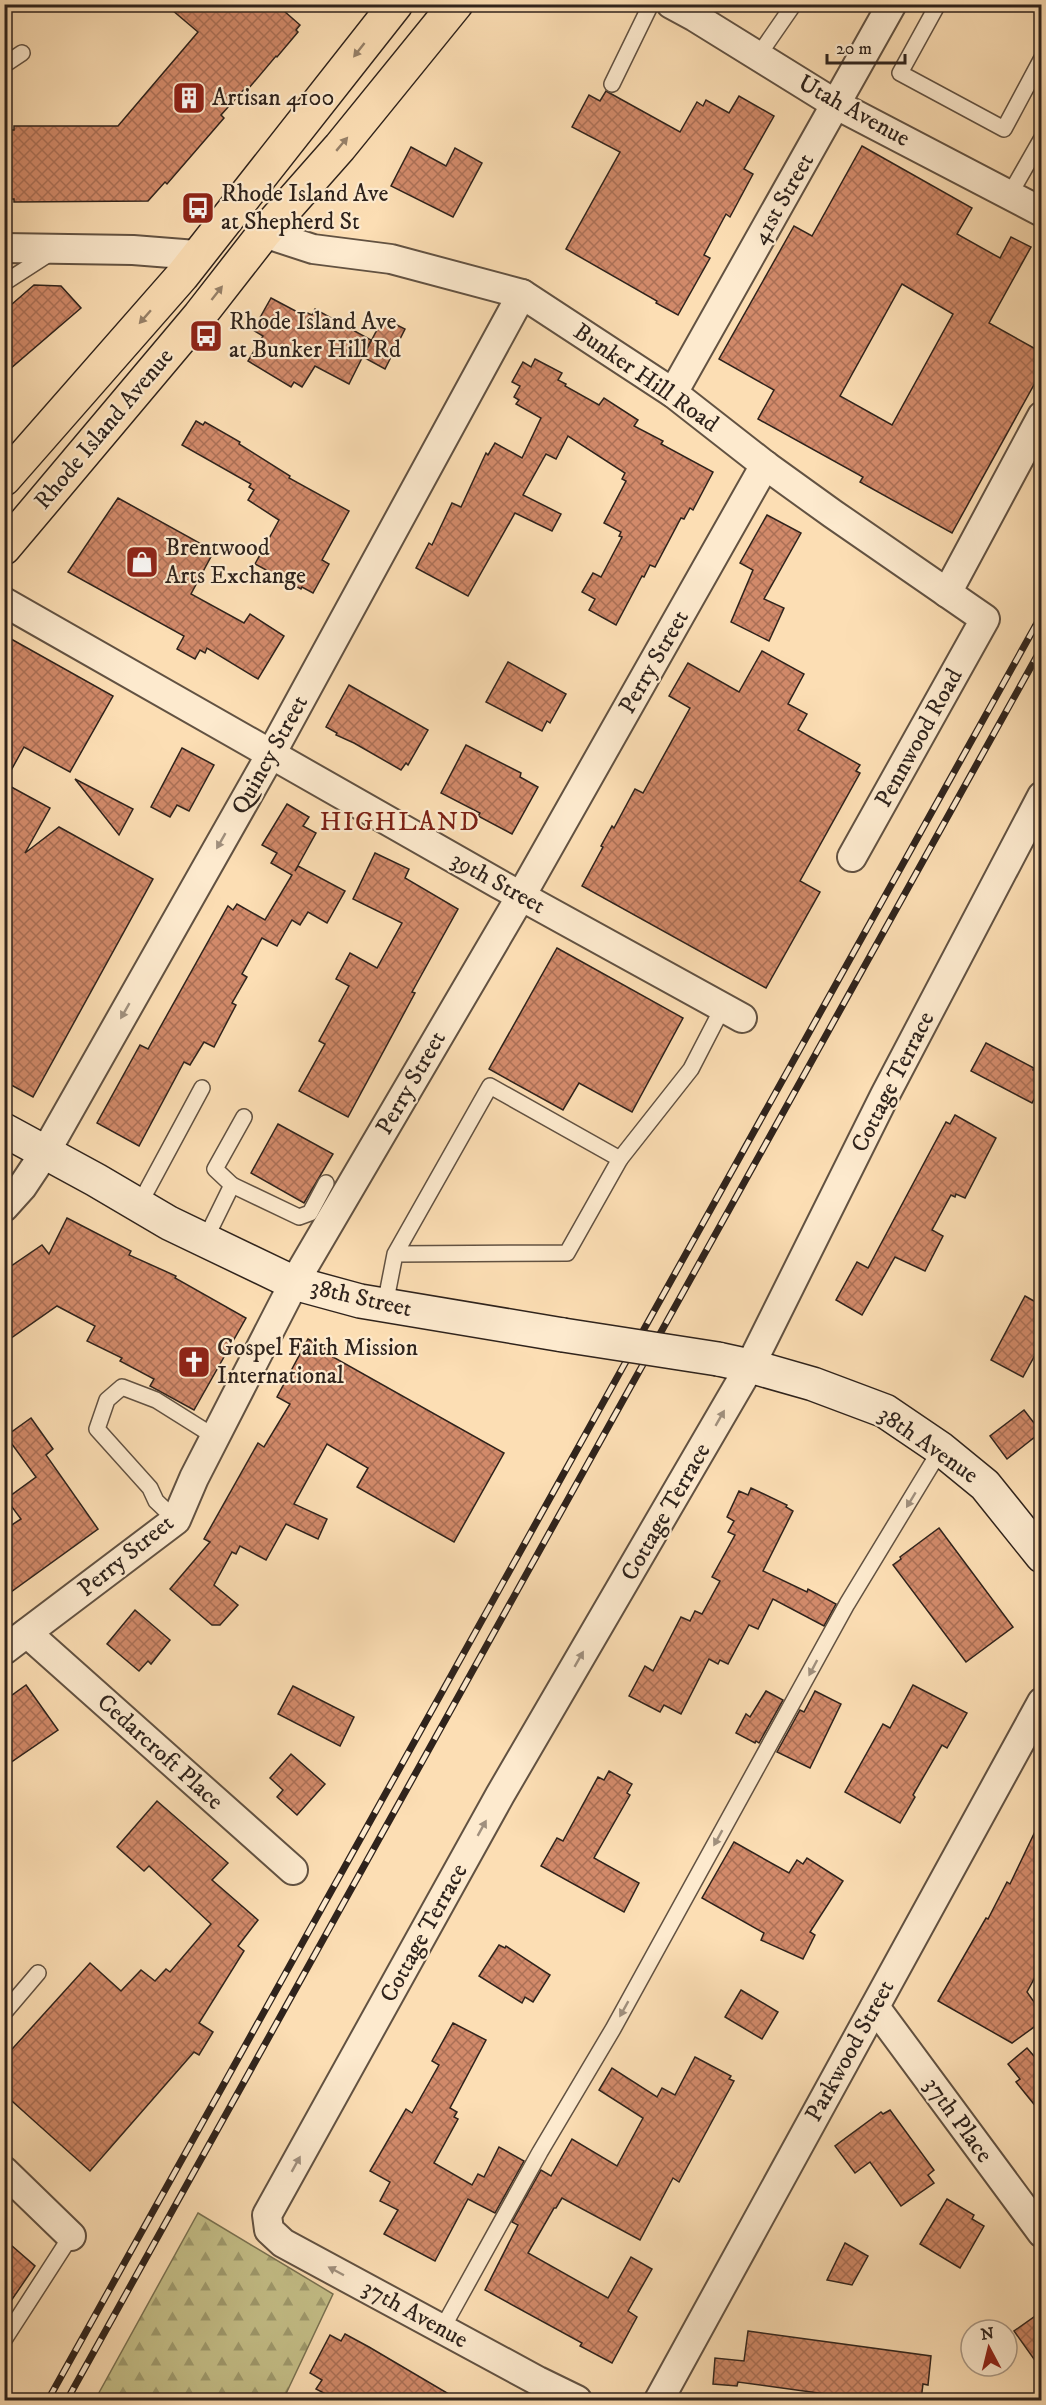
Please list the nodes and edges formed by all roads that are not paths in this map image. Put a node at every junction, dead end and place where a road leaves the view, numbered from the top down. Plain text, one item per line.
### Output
1 (396, 4) edge
2 (456, 4) edge
3 (651, 4) edge
4 (671, 4) edge
5 (794, 4) edge
6 (892, 4) edge
7 (938, 4) edge
8 (22, 53) dead end
9 (758, 56) junction
10 (1041, 58) edge
11 (4, 65) edge
12 (612, 84) dead end
13 (837, 105) junction
14 (1041, 138) edge
15 (1036, 159) edge
16 (1010, 194) junction
17 (1041, 212) edge
18 (264, 233) junction
19 (4, 248) edge
20 (58, 249) junction
21 (196, 255) junction
22 (4, 283) edge
23 (522, 294) junction
24 (673, 393) junction
25 (1041, 416) edge
26 (765, 465) junction
27 (4, 479) edge
28 (4, 548) edge
29 (947, 593) junction
30 (4, 602) edge
31 (985, 619) joint
32 (271, 754) junction
33 (1041, 796) edge
34 (852, 857) dead end
35 (521, 896) junction
36 (733, 1013) joint
37 (202, 1088) dead end
38 (244, 1117) dead end
39 (4, 1131) edge
40 (46, 1152) junction
41 (620, 1159) junction
42 (326, 1183) dead end
43 (232, 1185) junction
44 (139, 1205) junction
45 (4, 1207) edge
46 (206, 1240) junction
47 (396, 1254) junction
48 (294, 1283) junction
49 (385, 1305) junction
50 (750, 1366) junction
51 (215, 1437) junction
52 (941, 1449) junction
53 (176, 1520) junction
54 (1041, 1556) edge
55 (27, 1633) junction
56 (4, 1650) edge
57 (1041, 1702) edge
58 (293, 1870) dead end
59 (38, 1973) dead end
60 (875, 2007) junction
61 (4, 2013) edge
62 (4, 2171) edge
63 (267, 2215) joint
64 (1041, 2233) edge
65 (71, 2236) joint
66 (442, 2329) junction
67 (4, 2340) edge
68 (577, 2400) edge
69 (659, 2400) edge

1 -> 21 main road, Rhode Island Avenue
18 -> 2 main road, Rhode Island Avenue
3 - 12 lane
4 - 9 street, Utah Avenue
5 - 9 lane
6 - 13 street, 41st Street
7 - 10 lane
8 - 11 lane
9 - 13 street, Utah Avenue
13 - 16 street, Utah Avenue
13 - 24 street, 41st Street
14 - 15 lane
15 - 16 lane
16 - 17 street, Utah Avenue
18 - 23 street, Bunker Hill Road
28 -> 18 main road, Rhode Island Avenue
19 - 20 street
20 - 21 street
20 - 22 lane
21 -> 27 main road, Rhode Island Avenue
23 - 24 street, Bunker Hill Road
23 - 32 street, Quincy Street
24 - 26 street, Bunker Hill Road
25 - 29 street
26 - 29 street, Bunker Hill Road
26 - 35 street, Perry Street
29 - 31 street, Bunker Hill Road
30 - 32 street, 39th Street
31 - 34 street, Pennwood Road
32 - 35 street, 39th Street
32 -> 40 street, Quincy Street
33 - 50 street, Cottage Terrace
35 - 36 street, 39th Street
35 - 48 street, Perry Street
36 - 41 lane
37 - 44 lane
38 - 43 lane
39 - 40 main road, 38th Street
40 - 44 main road, 38th Street
40 - 45 street, Quincy Street
41 - 47 lane
41 - 47 lane
42 - 43 lane
43 - 46 lane
44 - 46 main road, 38th Street
46 - 48 main road, 38th Street
47 - 49 lane
48 - 49 main road, 38th Street
48 - 51 street, Perry Street
49 - 50 main road, 38th Street, bridge
50 - 52 main road, 38th Avenue
63 -> 50 street, Cottage Terrace
51 - 53 street, Perry Street
51 - 53 lane
52 - 54 main road, 38th Avenue
52 -> 66 lane
53 - 55 street, Perry Street
55 - 56 street, Perry Street
55 - 58 street, Cedarcroft Place
57 - 60 street, Parkwood Street
59 - 61 lane
60 - 64 street, 37th Place
60 - 69 street, Parkwood Street
62 - 65 street
66 -> 63 street, 37th Avenue
65 - 67 lane
66 - 68 street, 37th Avenue

